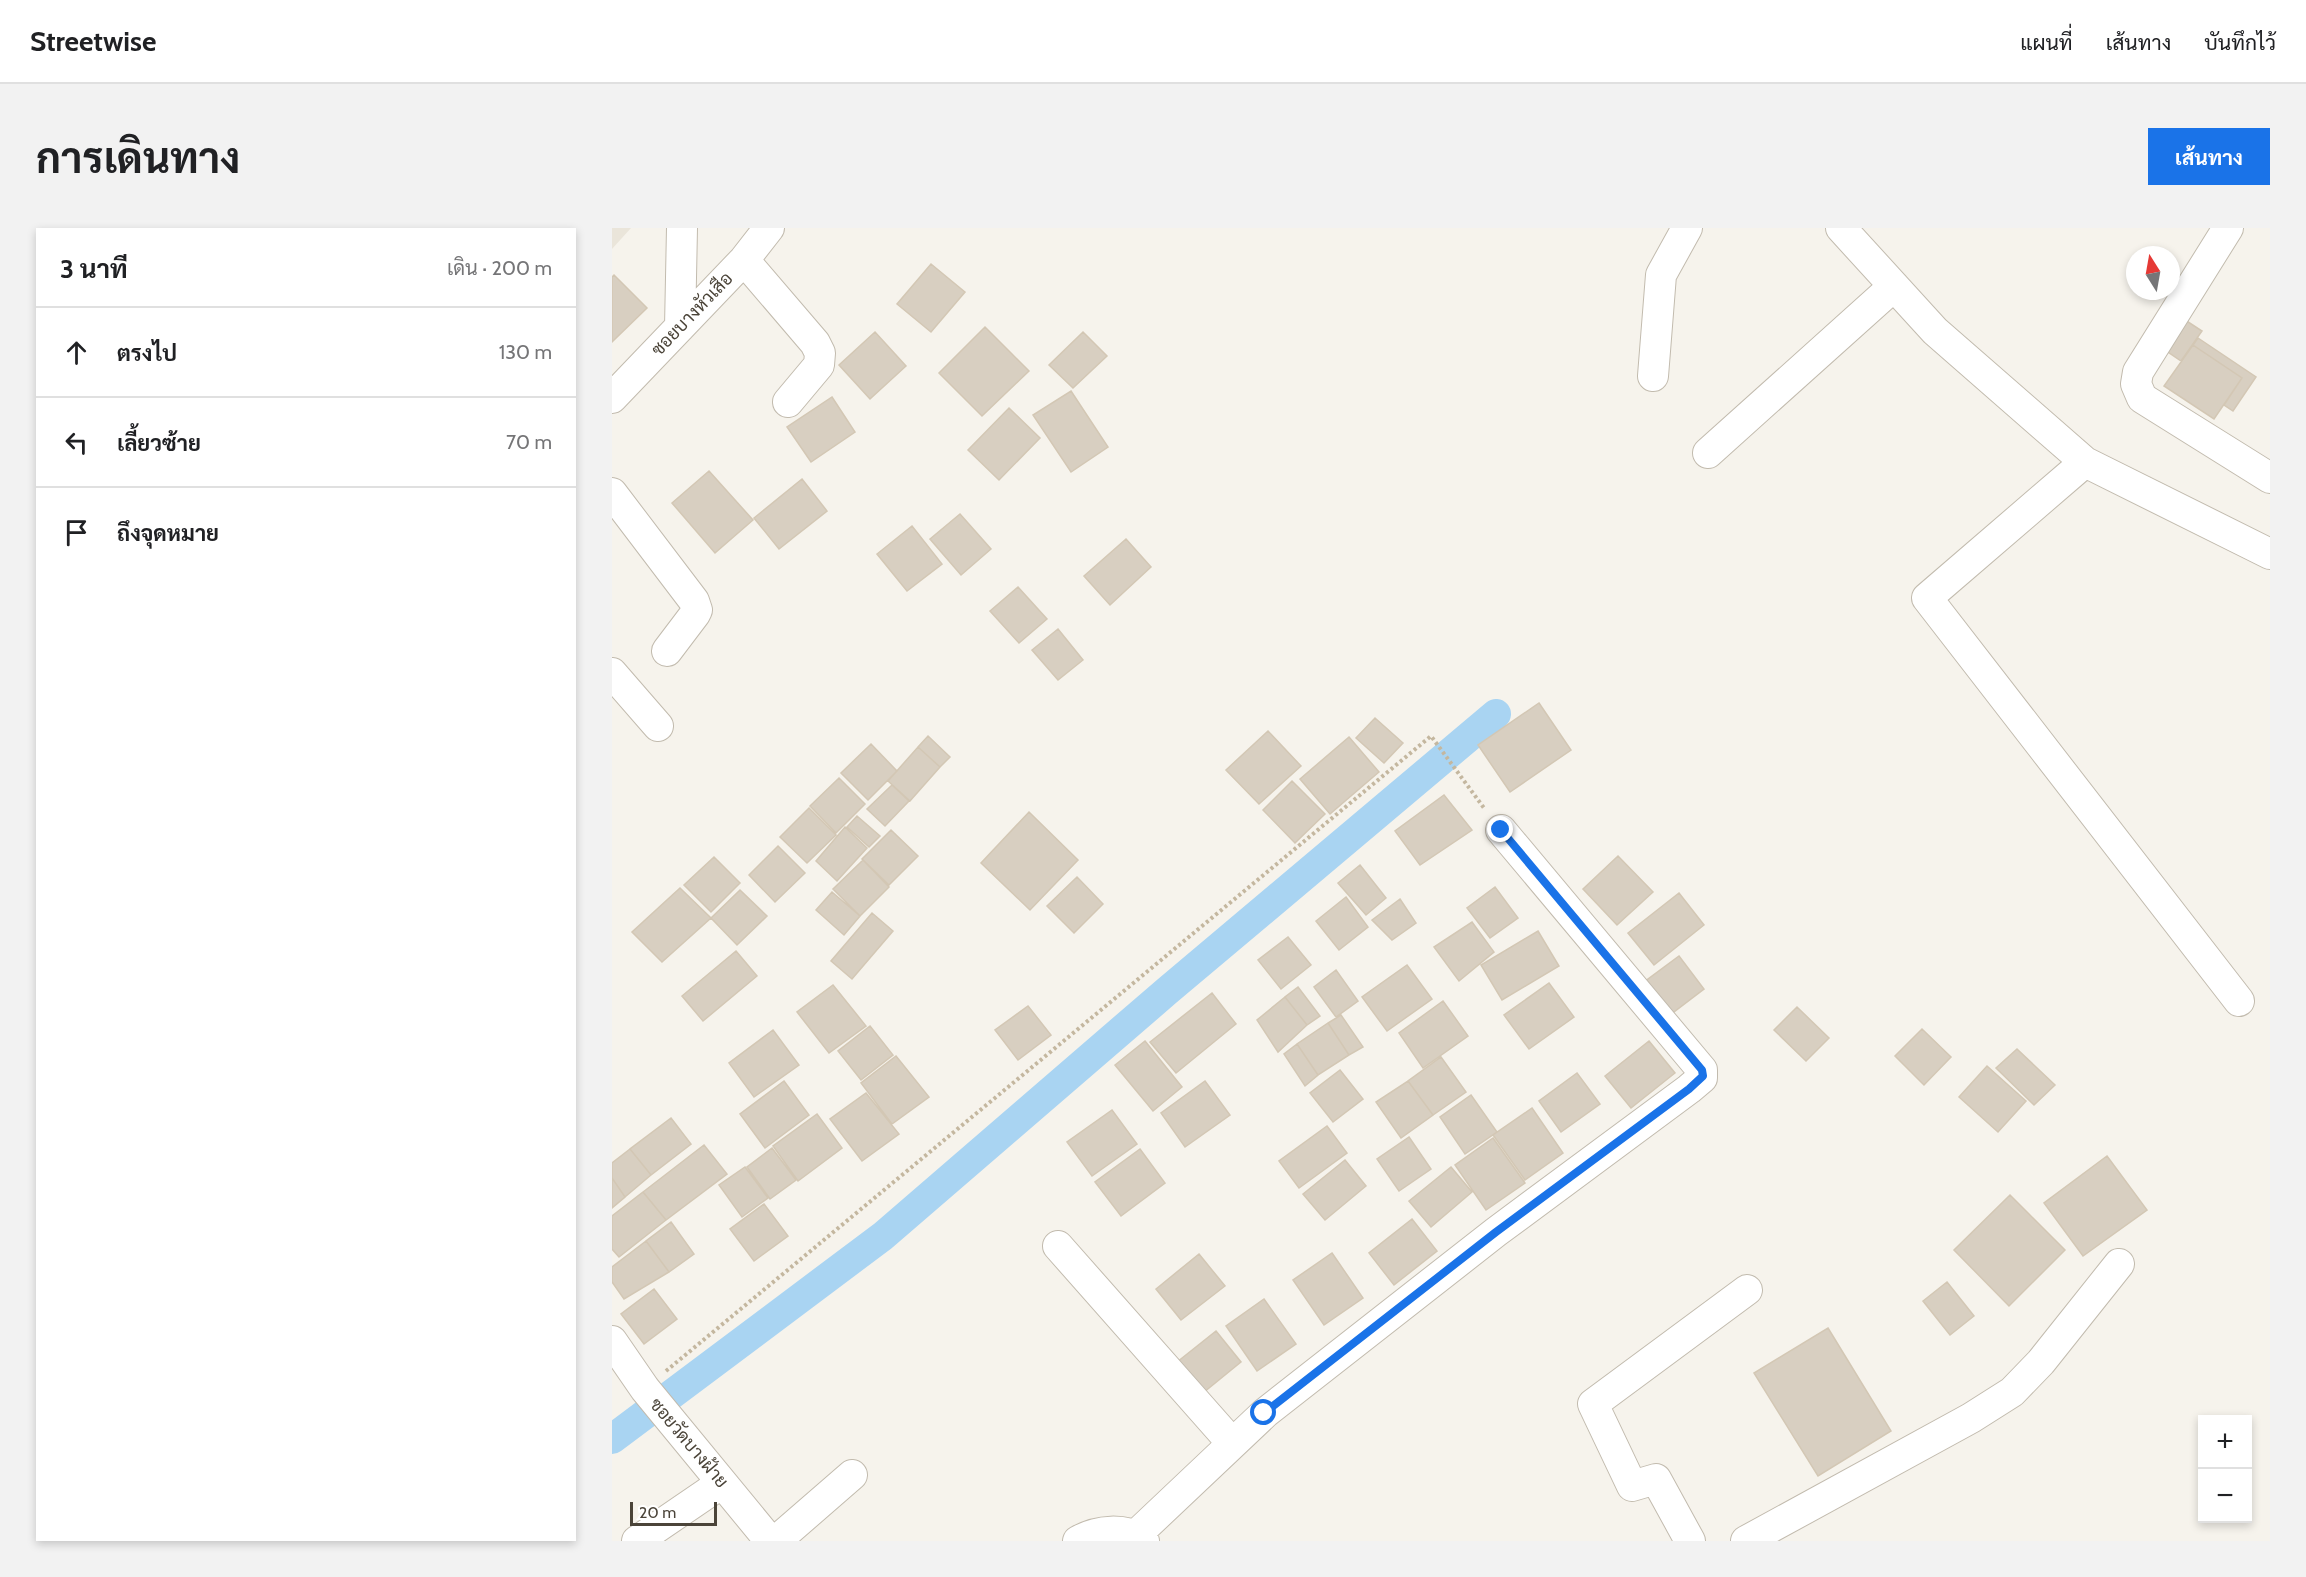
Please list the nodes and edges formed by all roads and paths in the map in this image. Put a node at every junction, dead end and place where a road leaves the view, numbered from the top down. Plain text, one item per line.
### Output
1 (682, 228) edge
2 (769, 228) edge
3 (1687, 228) edge
4 (1841, 228) edge
5 (2228, 228) edge
6 (744, 260) junction
7 (1894, 286) junction
8 (680, 327) junction
9 (1653, 376) dead end
10 (612, 398) edge
11 (788, 402) dead end
12 (1708, 453) dead end
13 (2085, 462) junction
14 (2270, 478) edge
15 (612, 493) edge
16 (2270, 554) edge
17 (667, 651) dead end
18 (612, 672) edge
19 (658, 726) dead end
20 (1483, 806) dead end
21 (1501, 830) dead end
22 (2239, 1001) dead end
23 (1058, 1246) dead end
24 (2119, 1264) dead end
25 (1747, 1290) dead end
26 (612, 1341) edge
27 (645, 1389) junction
28 (1232, 1443) junction
29 (852, 1475) dead end
30 (722, 1483) junction
31 (1140, 1538) edge
32 (637, 1541) edge
33 (770, 1541) edge
34 (776, 1541) edge
35 (1078, 1541) edge
36 (1690, 1541) edge
37 (1746, 1541) edge

1 - 8 street
2 - 6 street, ซอยบางหัวเสือ
3 - 9 street
4 - 7 street
5 - 14 street
6 - 8 street, ซอยบางหัวเสือ
6 - 11 street
7 - 12 street
7 - 13 street
8 - 10 street, ซอยบางหัวเสือ
13 - 16 street
13 - 22 street
15 - 17 street
18 - 19 street
20 - 27 path
21 - 28 street
23 - 28 street
24 - 37 street
25 - 36 street
26 - 27 street, ซอยวัดบางฝ้าย
27 - 30 street, ซอยวัดบางฝ้าย
28 - 31 street
29 - 34 street
30 - 32 street
30 - 33 street, ซอยวัดบางฝ้าย
31 - 35 street

